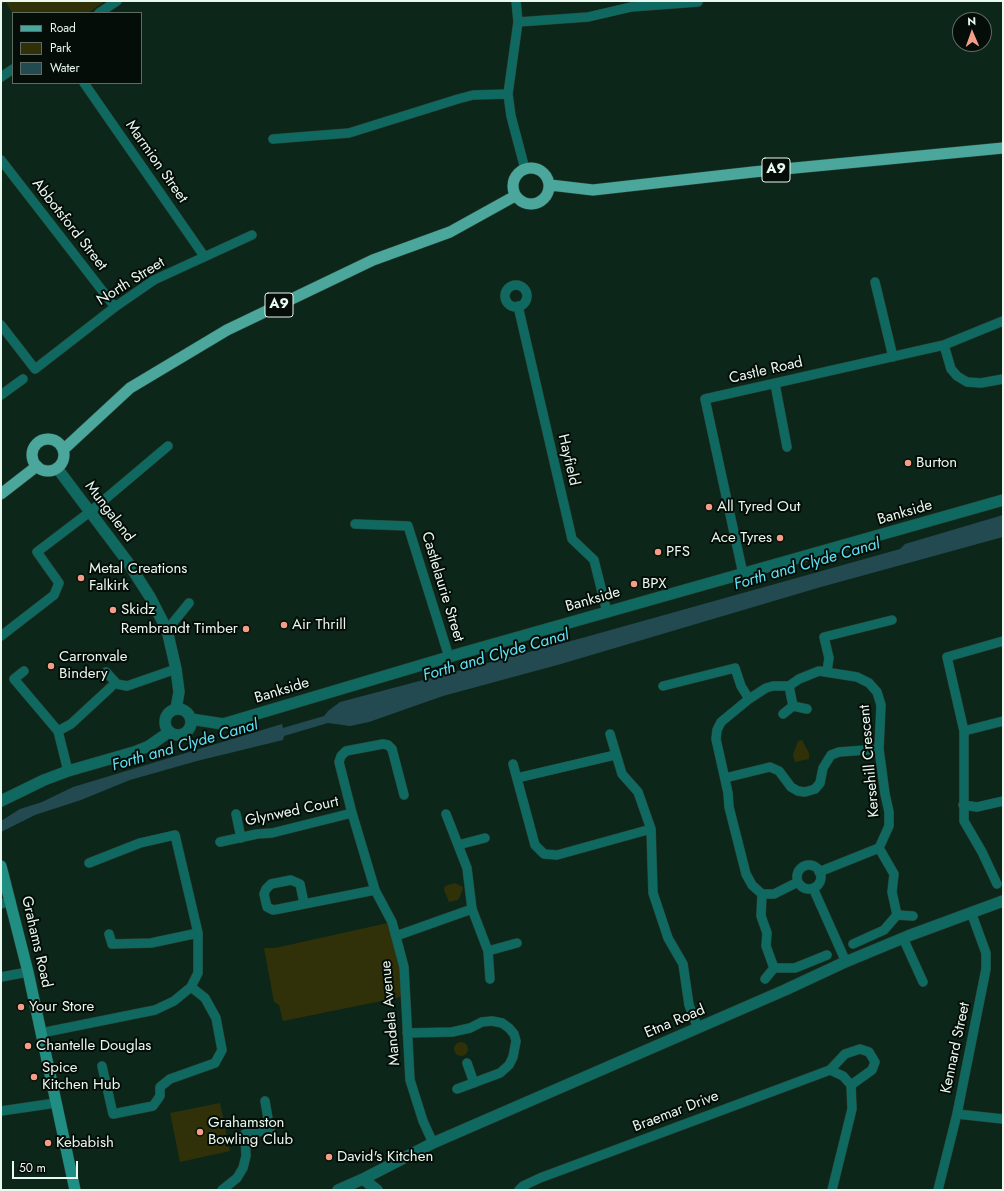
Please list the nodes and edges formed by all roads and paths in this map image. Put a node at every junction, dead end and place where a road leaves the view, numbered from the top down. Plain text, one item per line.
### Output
1 (117, 1) edge
2 (516, 1) edge
3 (698, 2) dead end
4 (100, 12) edge
5 (518, 22) junction
6 (12, 70) edge
7 (1, 77) edge
8 (85, 84) edge
9 (508, 94) junction
10 (273, 139) dead end
11 (1003, 148) edge
12 (1, 160) edge
13 (525, 169) junction
14 (550, 185) junction
15 (516, 196) junction
16 (252, 235) dead end
17 (204, 256) junction
18 (875, 282) dead end
19 (115, 306) junction
20 (518, 306) dead end
21 (1003, 321) edge
22 (1, 325) edge
23 (944, 345) junction
24 (893, 357) junction
25 (23, 379) dead end
26 (1003, 379) edge
27 (775, 384) junction
28 (1, 395) edge
29 (168, 446) dead end
30 (787, 447) dead end
31 (63, 450) junction
32 (37, 466) junction
33 (57, 468) junction
34 (1, 494) edge
35 (1003, 500) edge
36 (91, 511) junction
37 (355, 524) dead end
38 (743, 574) junction
39 (189, 603) dead end
40 (607, 612) junction
41 (892, 620) dead end
42 (167, 630) junction
43 (1, 636) edge
44 (1003, 641) edge
45 (449, 657) junction
46 (176, 669) junction
47 (24, 671) dead end
48 (827, 671) junction
49 (106, 672) dead end
50 (663, 686) dead end
51 (789, 686) junction
52 (110, 687) dead end
53 (749, 699) junction
54 (793, 706) junction
55 (176, 709) junction
56 (807, 709) dead end
57 (783, 714) dead end
58 (191, 719) junction
59 (1003, 721) edge
60 (58, 731) junction
61 (964, 731) junction
62 (169, 732) junction
63 (610, 734) dead end
64 (880, 749) junction
65 (615, 755) junction
66 (513, 764) dead end
67 (68, 772) junction
68 (517, 778) junction
69 (725, 778) junction
70 (404, 795) dead end
71 (1, 801) edge
72 (1003, 801) edge
73 (963, 805) junction
74 (236, 814) dead end
75 (352, 814) junction
76 (446, 814) dead end
77 (651, 829) junction
78 (241, 838) junction
79 (485, 838) dead end
80 (220, 842) dead end
81 (458, 845) junction
82 (879, 848) junction
83 (89, 863) dead end
84 (1, 866) edge
85 (819, 872) junction
86 (798, 882) junction
87 (996, 884) dead end
88 (813, 888) junction
89 (375, 890) junction
90 (762, 894) junction
91 (1003, 901) edge
92 (6, 902) edge
93 (304, 903) junction
94 (472, 909) junction
95 (971, 912) junction
96 (898, 915) junction
97 (913, 916) dead end
98 (198, 933) junction
99 (109, 934) dead end
100 (396, 936) junction
101 (903, 938) junction
102 (517, 943) dead end
103 (853, 944) dead end
104 (488, 951) junction
105 (827, 955) dead end
106 (846, 962) junction
107 (774, 968) junction
108 (28, 972) junction
109 (1, 977) edge
110 (490, 979) dead end
111 (765, 979) dead end
112 (923, 982) dead end
113 (191, 987) junction
114 (698, 1028) junction
115 (41, 1032) junction
116 (407, 1033) junction
117 (466, 1063) dead end
118 (102, 1066) dead end
119 (830, 1070) junction
120 (474, 1083) junction
121 (851, 1086) junction
122 (457, 1090) dead end
123 (265, 1101) dead end
124 (56, 1103) junction
125 (1, 1111) edge
126 (957, 1114) junction
127 (1003, 1119) edge
128 (433, 1143) junction
129 (363, 1179) junction
130 (75, 1190) edge
131 (222, 1190) edge
132 (338, 1190) edge
133 (377, 1190) edge
134 (519, 1190) edge
135 (832, 1190) edge
136 (938, 1190) edge

1 - 4 street
2 - 5 street
3 - 5 street
5 - 9 street
6 - 7 street
8 - 17 street, Marmion Street
9 - 10 street
9 - 13 street
11 - 14 main road, A9
12 - 19 street, Abbotsford Street
13 - 14 main road
13 - 15 main road
14 - 15 main road
15 - 31 main road, A9
16 - 17 street, North Street
17 - 19 street, North Street
18 - 24 street
19 - 22 street, North Street
20 - 40 street, Hayfield
21 - 23 street, Castle Road
23 - 24 street, Castle Road
23 - 26 street
24 - 27 street, Castle Road
25 - 28 street
27 - 30 street
27 - 38 street, Castle Road
29 - 36 street
31 - 32 main road
31 - 33 main road
32 - 33 main road
32 - 34 main road
33 - 36 street, Mungalend
35 - 38 street, Bankside
36 - 42 street, Mungalend
36 - 43 street
37 - 45 street, Castlelaurie Street
38 - 40 street, Bankside
39 - 42 street
40 - 45 street, Bankside
41 - 48 street
42 - 46 street, Mungalend
44 - 61 street
45 - 58 street, Bankside
46 - 49 street
46 - 55 street, Mungalend
47 - 60 street
48 - 51 street, Kersehill Crescent
48 - 64 street, Kersehill Crescent
50 - 53 street
51 - 53 street, Kersehill Crescent
51 - 54 street
52 - 60 street
53 - 69 street, Kersehill Crescent
54 - 56 street
54 - 57 street
55 - 58 street
55 - 62 street
58 - 62 street
59 - 61 street
60 - 67 street
61 - 73 street
62 - 67 street
63 - 65 street
64 - 69 street
64 - 82 street, Kersehill Crescent
65 - 68 street
65 - 77 street
66 - 68 street
67 - 71 street
68 - 77 street
69 - 90 street, Kersehill Crescent
70 - 75 street, Glynwed Court
72 - 73 street
73 - 87 street
74 - 78 street
75 - 78 street, Glynwed Court
75 - 89 street, Mandela Avenue
76 - 81 street
77 - 114 street
78 - 80 street, Glynwed Court
79 - 81 street
81 - 94 street
82 - 85 street
82 - 96 street
83 - 98 street
84 - 92 main road, Grahams Road
85 - 86 street
85 - 88 street
86 - 88 street
86 - 90 street
88 - 106 street
89 - 93 street
89 - 100 street, Mandela Avenue
90 - 107 street
91 - 95 street, Etna Road
92 - 108 main road, Grahams Road
93 - 93 street
94 - 100 street
94 - 104 street
95 - 101 street, Etna Road
95 - 126 street, Kennard Street
96 - 97 street
96 - 103 street
98 - 99 street
98 - 113 street
100 - 116 street, Mandela Avenue
101 - 106 street, Etna Road
101 - 112 street
102 - 104 street
104 - 110 street
105 - 107 street
106 - 114 street, Etna Road
107 - 111 street
108 - 109 street
108 - 115 main road, Grahams Road
113 - 115 street
113 - 118 street
114 - 128 street, Etna Road
115 - 124 main road, Grahams Road
116 - 120 street
116 - 128 street, Mandela Avenue
117 - 120 street
119 - 121 street
119 - 121 street
119 - 134 street, Braemar Drive
120 - 122 street
121 - 135 street
123 - 131 street
124 - 125 street
124 - 130 main road, Grahams Road
126 - 127 street
126 - 136 street, Kennard Street
128 - 129 street, Etna Road
129 - 132 street, Etna Road
129 - 133 street

